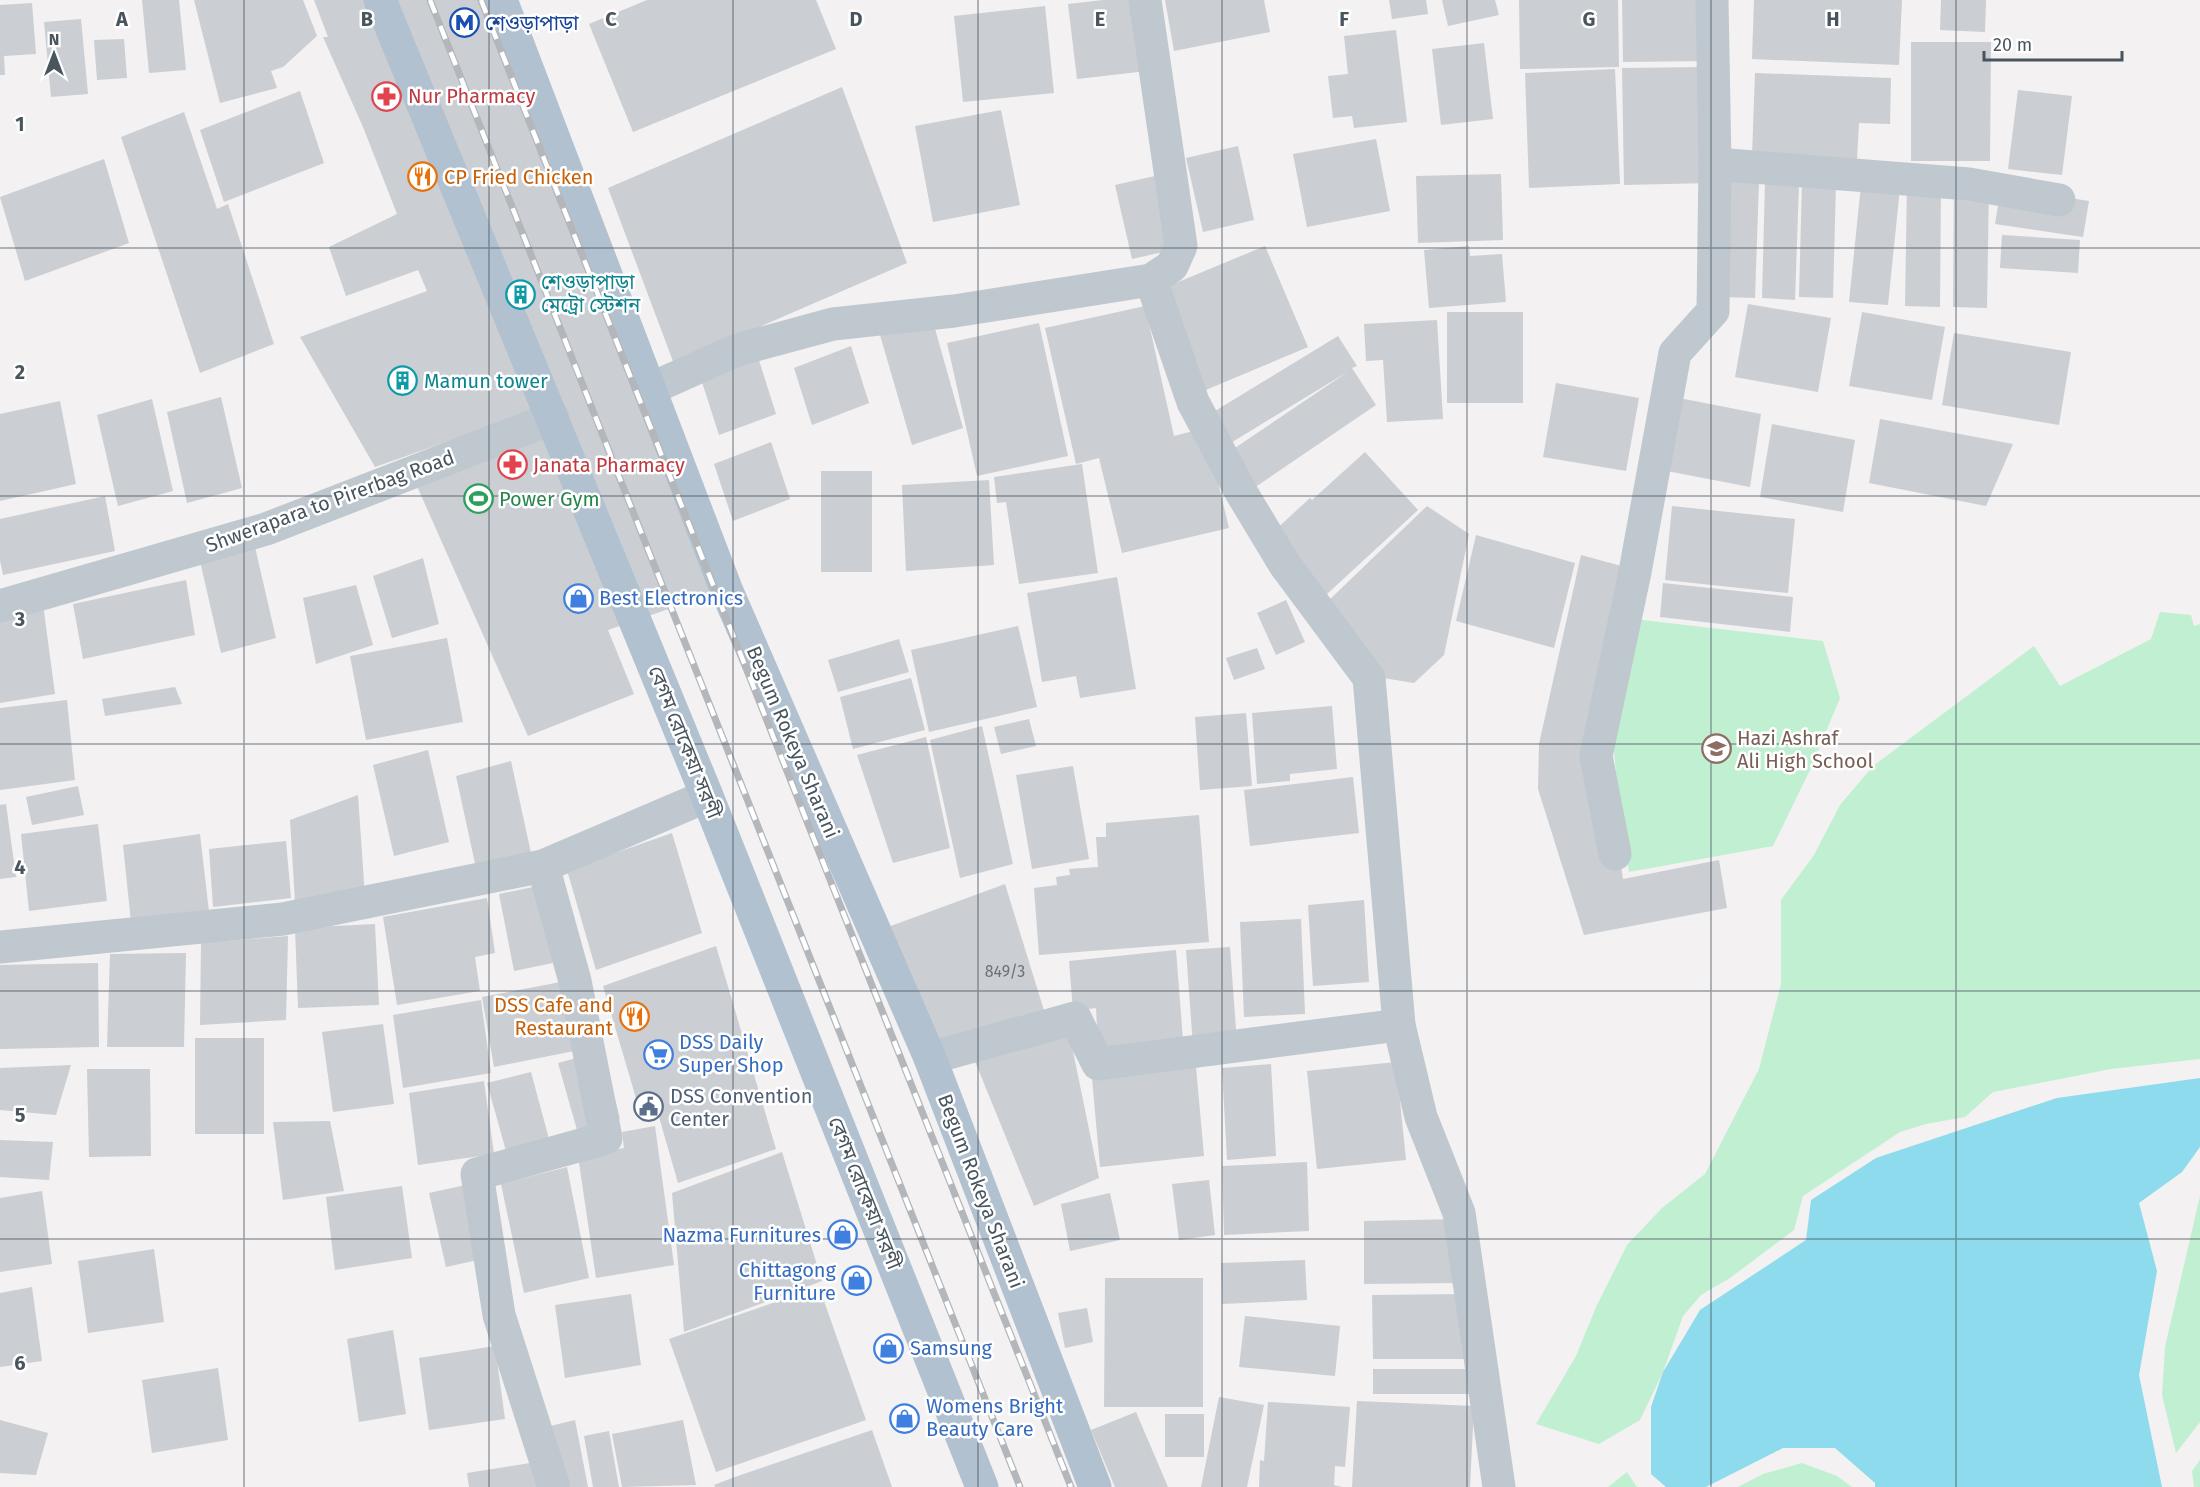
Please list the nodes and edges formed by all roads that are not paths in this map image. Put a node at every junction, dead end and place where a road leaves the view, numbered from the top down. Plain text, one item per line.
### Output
1 (380, 0) edge
2 (501, 0) edge
3 (1145, 0) edge
4 (1712, 0) edge
5 (1714, 164) junction
6 (2059, 200) dead end
7 (1151, 280) junction
8 (650, 389) junction
9 (553, 418) junction
10 (0, 606) edge
11 (707, 796) junction
12 (1615, 854) dead end
13 (543, 866) junction
14 (0, 947) edge
15 (1400, 1025) junction
16 (930, 1058) junction
17 (1094, 1484) edge
18 (554, 1487) edge
19 (982, 1487) edge
20 (1498, 1487) edge

1 - 9 main road, বেগম রোকেয়া সরণী
2 - 8 main road, Begum Rokeya Sharani
3 - 7 street
4 - 5 street
5 - 6 street
5 - 12 street
7 - 8 street
7 - 15 street
8 - 16 main road, Begum Rokeya Sharani
9 - 10 street, Shwerapara to Pirerbag Road
9 - 11 main road, বেগম রোকেয়া সরণী
11 - 13 street
11 - 19 main road, বেগম রোকেয়া সরণী
13 - 14 street
13 - 18 street
15 - 16 street
15 - 20 street
16 - 17 main road, Begum Rokeya Sharani

